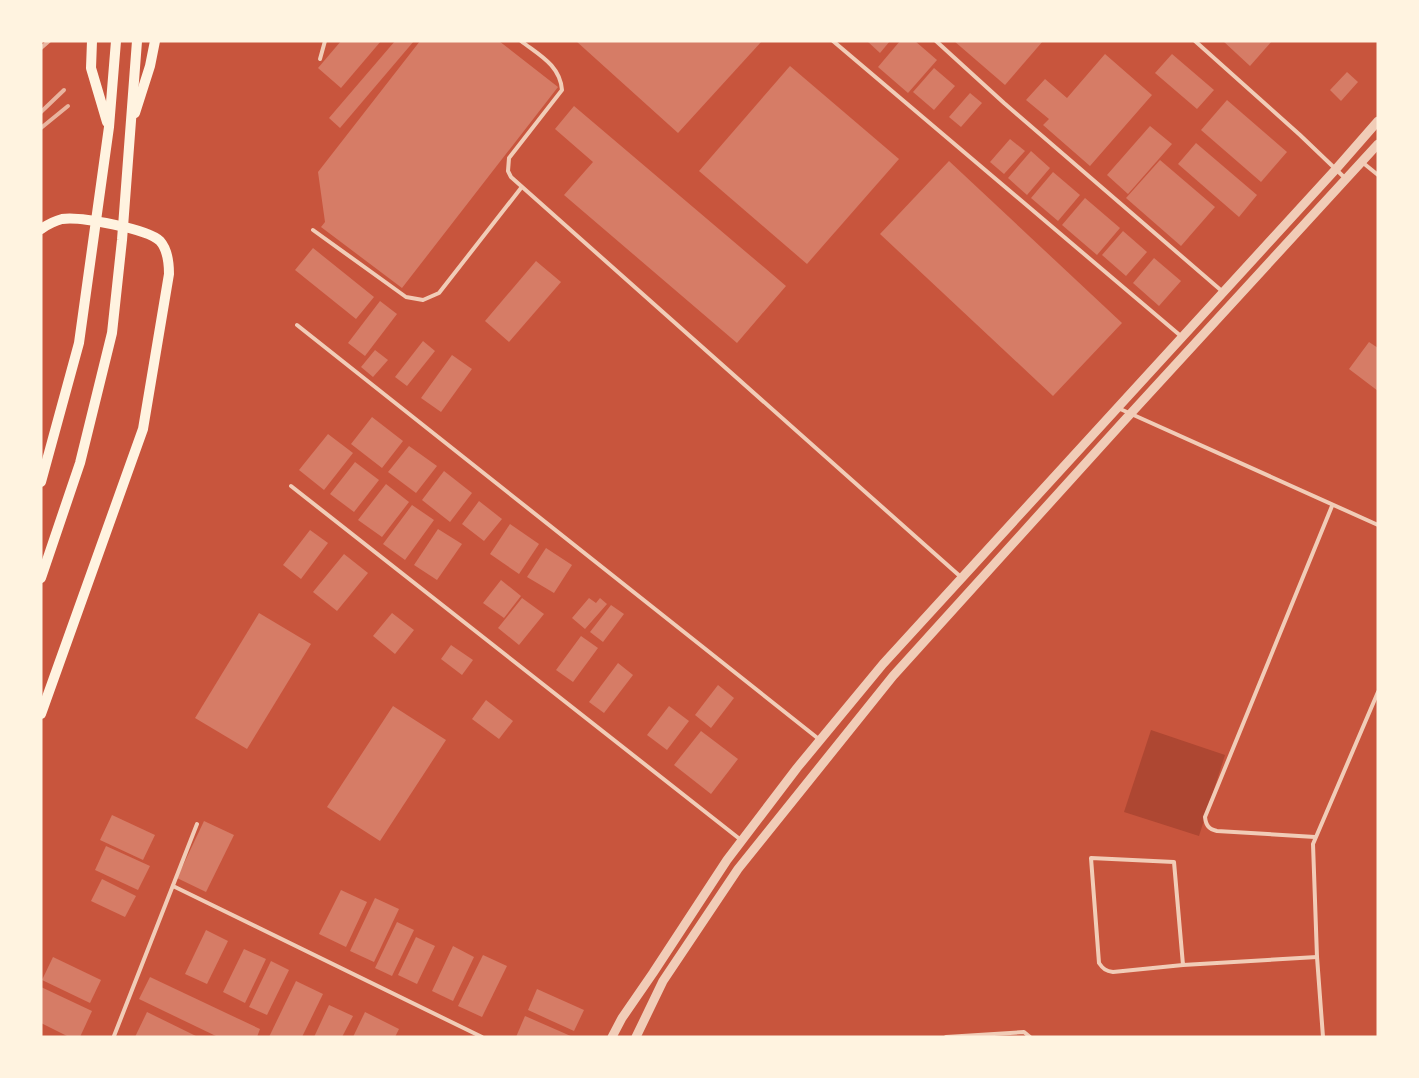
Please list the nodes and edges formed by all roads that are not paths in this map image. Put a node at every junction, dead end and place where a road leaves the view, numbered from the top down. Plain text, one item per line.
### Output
1 (92, 41) edge
2 (116, 41) edge
3 (137, 41) edge
4 (155, 41) edge
5 (325, 41) edge
6 (522, 41) edge
7 (833, 41) edge
8 (936, 41) edge
9 (1195, 41) edge
10 (320, 59) dead end
11 (1378, 120) edge
12 (131, 126) junction
13 (109, 127) junction
14 (1378, 144) edge
15 (1362, 162) junction
16 (1336, 169) junction
17 (1378, 175) edge
18 (1346, 179) junction
19 (521, 188) junction
20 (41, 229) edge
21 (313, 230) dead end
22 (1260, 251) junction
23 (1271, 261) junction
24 (1223, 292) junction
25 (296, 325) dead end
26 (1182, 337) junction
27 (1117, 408) junction
28 (1130, 414) junction
29 (41, 482) edge
30 (291, 486) dead end
31 (1332, 506) junction
32 (1378, 525) edge
33 (41, 578) edge
34 (962, 578) junction
35 (1378, 692) edge
36 (41, 714) edge
37 (820, 740) junction
38 (784, 785) junction
39 (798, 796) junction
40 (197, 824) dead end
41 (1315, 837) junction
42 (742, 841) junction
43 (173, 886) junction
44 (1317, 957) junction
45 (1183, 965) junction
46 (114, 1036) edge
47 (482, 1037) edge
48 (612, 1037) edge
49 (636, 1037) edge
50 (946, 1037) edge
51 (1030, 1037) edge
52 (1323, 1037) edge

1 - 13 main road
2 - 13 main road
3 - 12 main road
4 - 12 main road
5 - 10 lane
6 - 19 lane
7 - 26 lane
8 - 24 lane
9 - 16 lane
11 - 16 street
12 - 33 main road
13 - 29 main road
14 - 15 street
15 - 17 lane
15 - 18 street
16 - 18 lane
16 - 22 street
18 - 23 street
19 - 21 lane
19 - 34 lane
20 - 36 main road
22 - 23 street
22 - 24 street
23 - 28 street
24 - 26 street
25 - 37 lane
26 - 27 street
27 - 28 lane
27 - 34 street
28 - 31 lane
28 - 39 street
30 - 42 lane
31 - 32 lane
31 - 41 lane
34 - 37 street
35 - 41 lane
37 - 38 street
38 - 39 street
38 - 42 street
39 - 49 street
40 - 43 lane
41 - 44 lane
42 - 48 street
43 - 46 lane
43 - 47 lane
44 - 45 lane
44 - 52 lane
45 - 45 lane
50 - 51 lane

